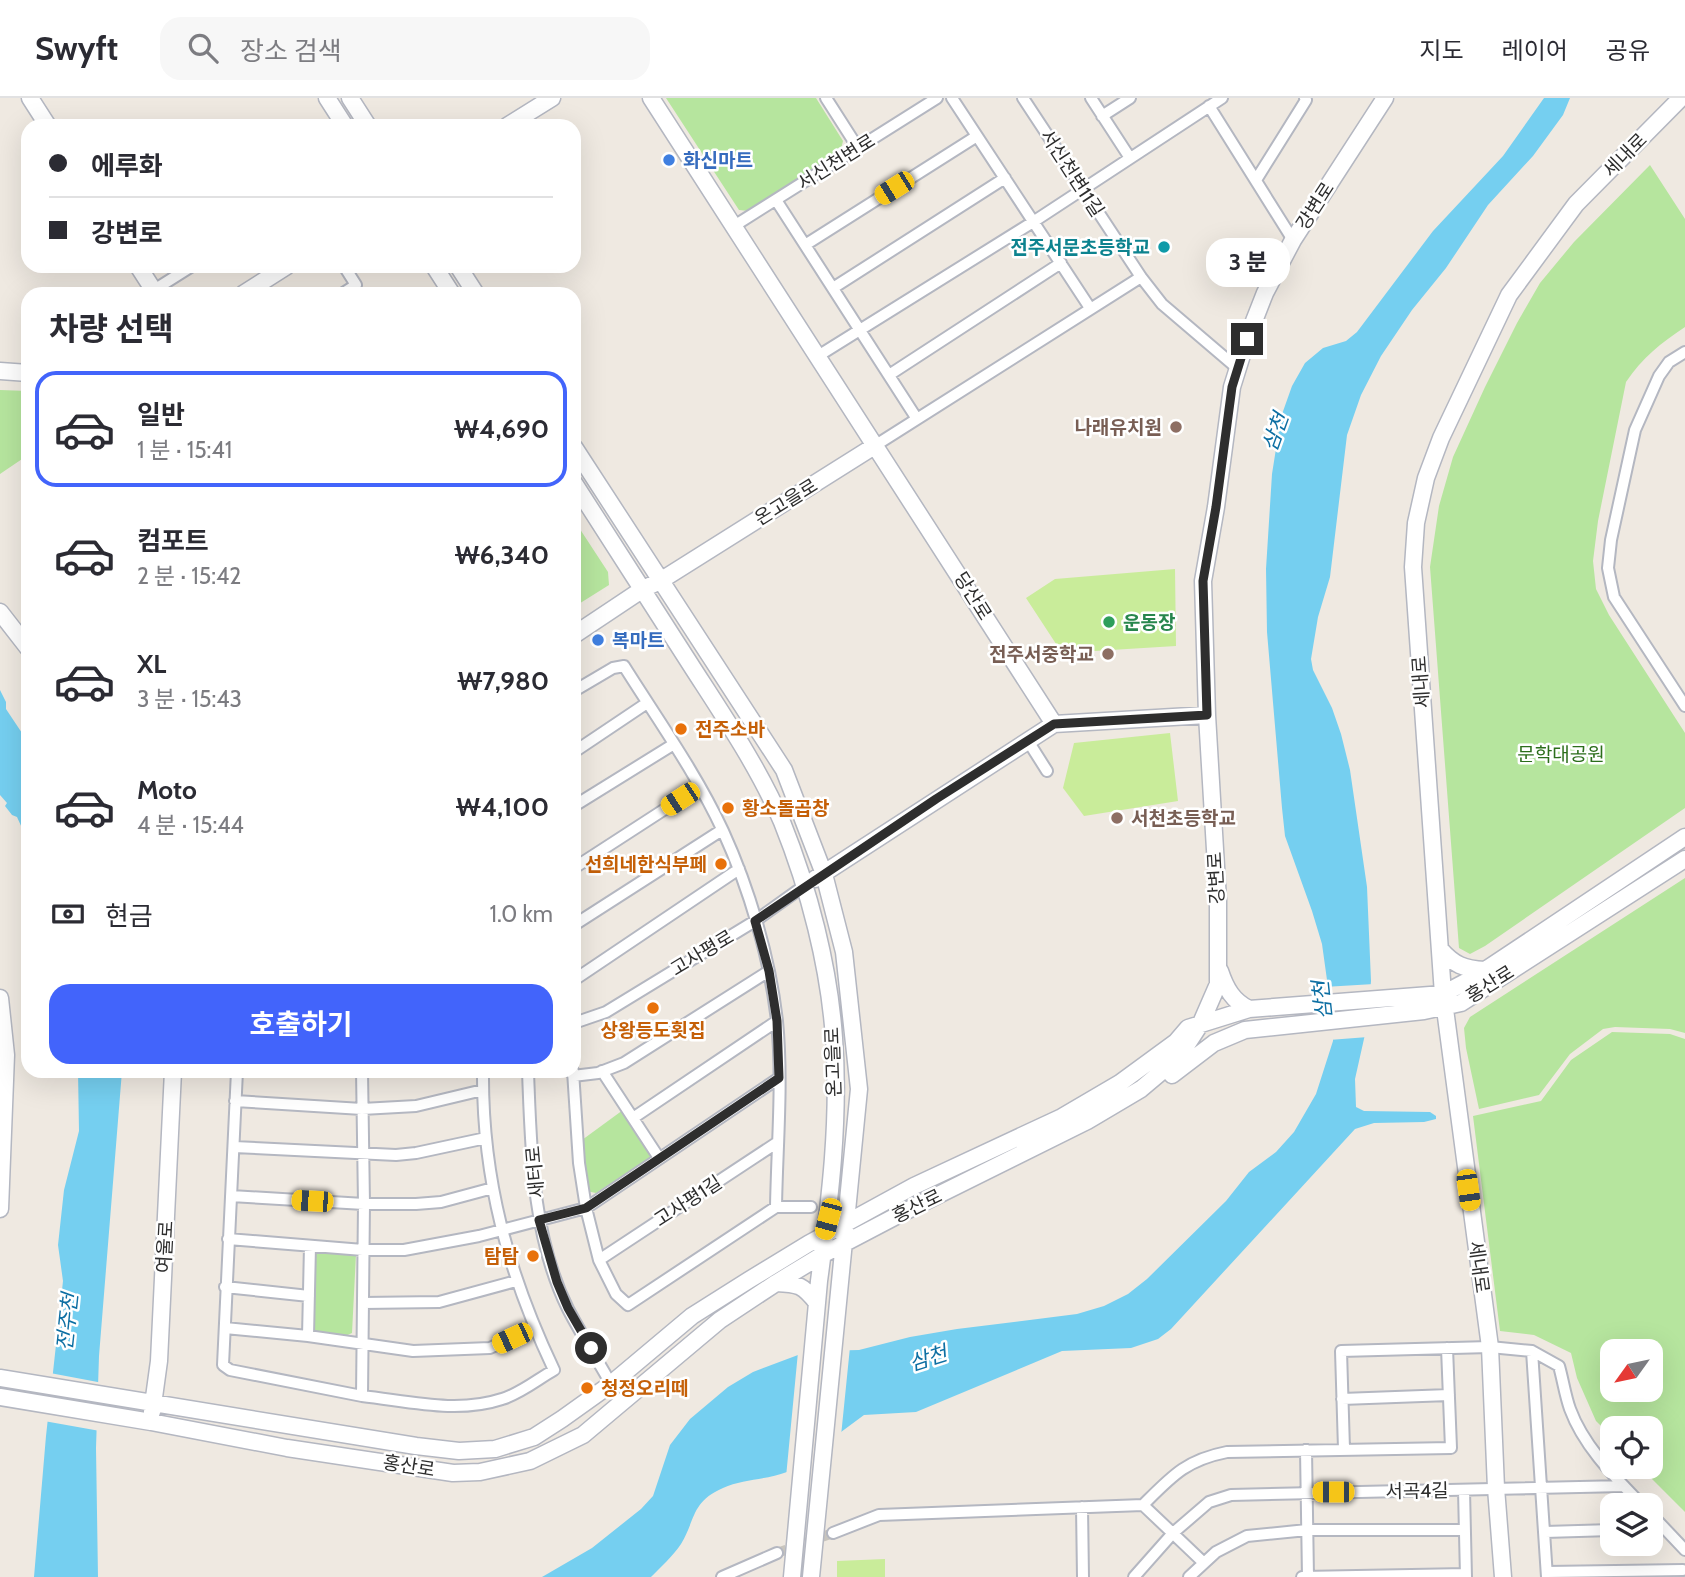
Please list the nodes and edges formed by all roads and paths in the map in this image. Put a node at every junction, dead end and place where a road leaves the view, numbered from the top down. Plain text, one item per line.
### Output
1 (30, 98) edge
2 (327, 98) edge
3 (350, 98) edge
4 (552, 98) edge
5 (651, 98) edge
6 (827, 98) edge
7 (937, 98) edge
8 (952, 98) edge
9 (1023, 98) edge
10 (1091, 98) edge
11 (1130, 98) edge
12 (1222, 98) edge
13 (1304, 98) edge
14 (1682, 98) edge
15 (1379, 101) edge
16 (1209, 106) junction
17 (1102, 116) junction
18 (44, 119) edge
19 (340, 119) edge
20 (364, 119) edge
21 (518, 119) edge
22 (977, 136) junction
23 (858, 148) junction
24 (1130, 158) junction
25 (1005, 178) junction
26 (1255, 180) junction
27 (1082, 188) junction
28 (776, 200) junction
29 (1033, 222) junction
30 (734, 226) junction
31 (1293, 240) junction
32 (805, 245) junction
33 (1061, 263) junction
34 (182, 273) edge
35 (276, 273) edge
36 (348, 273) edge
37 (1140, 277) junction
38 (162, 287) edge
39 (254, 287) edge
40 (353, 287) edge
41 (833, 288) junction
42 (1090, 308) junction
43 (859, 329) junction
44 (1685, 352) edge
45 (818, 356) junction
46 (1237, 368) junction
47 (0, 371) edge
48 (21, 372) edge
49 (889, 375) junction
50 (917, 419) junction
51 (876, 445) junction
52 (581, 458) edge
53 (581, 493) edge
54 (660, 581) junction
55 (643, 589) junction
56 (0, 612) edge
57 (581, 630) edge
58 (21, 639) edge
59 (581, 687) edge
60 (647, 703) junction
61 (1685, 706) edge
62 (1207, 715) junction
63 (1054, 724) junction
64 (1028, 741) junction
65 (674, 744) junction
66 (581, 747) edge
67 (1047, 771) dead end
68 (699, 787) junction
69 (581, 802) edge
70 (722, 830) junction
71 (1685, 837) edge
72 (1685, 859) edge
73 (581, 864) edge
74 (739, 869) junction
75 (824, 874) junction
76 (804, 886) junction
77 (581, 920) edge
78 (755, 921) junction
79 (1219, 943) junction
80 (1440, 949) junction
81 (1219, 968) junction
82 (1485, 970) junction
83 (769, 971) junction
84 (581, 975) edge
85 (0, 998) edge
86 (1444, 1001) junction
87 (1423, 1004) junction
88 (1249, 1009) junction
89 (581, 1021) edge
90 (777, 1021) junction
91 (1195, 1026) junction
92 (602, 1071) junction
93 (581, 1072) edge
94 (173, 1078) edge
95 (237, 1078) edge
96 (362, 1078) edge
97 (483, 1078) edge
98 (528, 1078) edge
99 (573, 1078) edge
100 (779, 1078) junction
101 (1141, 1089) junction
102 (483, 1090) junction
103 (235, 1101) junction
104 (362, 1109) junction
105 (633, 1118) junction
106 (486, 1138) junction
107 (778, 1142) junction
108 (234, 1147) junction
109 (363, 1153) junction
110 (659, 1158) junction
111 (493, 1188) junction
112 (231, 1196) junction
113 (364, 1204) junction
114 (776, 1207) junction
115 (811, 1207) dead end
116 (586, 1208) junction
117 (0, 1209) edge
118 (539, 1220) junction
119 (844, 1224) junction
120 (500, 1230) junction
121 (824, 1235) junction
122 (228, 1239) junction
123 (843, 1244) junction
124 (310, 1246) junction
125 (363, 1250) junction
126 (822, 1255) junction
127 (599, 1260) junction
128 (516, 1281) junction
129 (776, 1283) junction
130 (813, 1285) junction
131 (225, 1287) junction
132 (309, 1296) junction
133 (363, 1303) junction
134 (534, 1327) junction
135 (225, 1328) junction
136 (308, 1336) junction
137 (363, 1344) junction
138 (1490, 1347) junction
139 (1447, 1348) junction
140 (1532, 1351) junction
141 (0, 1378) edge
142 (611, 1384) junction
143 (1449, 1395) junction
144 (362, 1396) junction
145 (8, 1398) edge
146 (1342, 1399) junction
147 (147, 1402) junction
148 (145, 1421) junction
149 (1344, 1449) junction
150 (1306, 1450) junction
151 (1624, 1486) junction
152 (1496, 1488) junction
153 (1543, 1488) junction
154 (1464, 1490) junction
155 (1307, 1492) junction
156 (1631, 1493) edge
157 (1143, 1504) junction
158 (1082, 1507) junction
159 (1664, 1528) edge
160 (1307, 1530) junction
161 (1465, 1530) junction
162 (1600, 1530) edge
163 (1545, 1532) junction
164 (833, 1533) tunnel mouth
165 (1173, 1533) junction
166 (1684, 1548) edge
167 (778, 1553) tunnel mouth
168 (1203, 1562) junction
169 (1683, 1574) edge
170 (1466, 1575) edge
171 (1547, 1575) edge
172 (722, 1577) edge
173 (792, 1577) edge
174 (811, 1577) edge
175 (1083, 1577) edge
176 (1134, 1577) edge
177 (1189, 1577) edge
178 (1302, 1577) edge
179 (1308, 1577) edge
180 (1503, 1577) edge

1 - 18 street
2 - 19 street
3 - 20 street
4 - 21 street
5 - 30 street, 당산로
6 - 23 street
7 - 23 street, 서신천변로
8 - 22 street
9 - 27 street, 서신천변11길
10 - 17 street
11 - 17 street
12 - 16 street
13 - 26 street
14 - 80 street, 세내로
15 - 31 street, 강변로
16 - 24 street
16 - 26 street
17 - 24 street
22 - 25 street
22 - 32 street
23 - 28 street, 서신천변로
24 - 27 street
25 - 29 street
25 - 41 street
26 - 31 street
27 - 29 street
27 - 37 street, 서신천변11길
28 - 30 street, 서신천변로
28 - 32 street
29 - 33 street
29 - 43 street
30 - 45 street, 당산로
31 - 46 street, 강변로
32 - 41 street
33 - 42 street
33 - 49 street
34 - 38 street
35 - 39 street
36 - 40 street
37 - 42 street
37 - 46 street, 서신천변11길
41 - 43 street
42 - 50 street
43 - 45 street
43 - 49 street
44 - 61 street
45 - 51 street, 당산로
46 - 62 street, 강변로
47 - 48 street
49 - 50 street
50 - 51 street
51 - 54 street, 온고을로
51 - 63 street, 당산로
52 - 54 street, 온고을로
53 - 55 street, 온고을로
54 - 55 street, 온고을로
54 - 75 street, 온고을로
55 - 57 street
55 - 76 street, 온고을로
56 - 58 street
59 - 60 street
60 - 65 street
60 - 66 street
62 - 63 street
62 - 79 street, 강변로
63 - 64 street
64 - 67 street
64 - 75 street
65 - 68 street
65 - 69 street
68 - 70 street
68 - 73 street
70 - 74 street
70 - 77 street
71 - 82 street, 홍산로
72 - 86 street, 홍산로
74 - 78 street
74 - 84 street
75 - 76 street, 고사평로
75 - 119 street, 온고을로
76 - 78 street, 고사평로
76 - 121 street, 온고을로
78 - 83 street
78 - 89 street, 고사평로
79 - 81 street, 강변로
79 - 91 street, 강변로
80 - 82 street
80 - 86 street, 세내로
81 - 88 street
81 - 91 street, 강변로
82 - 86 street, 홍산로
83 - 90 street
83 - 92 street
85 - 117 street
86 - 87 street, 홍산로
86 - 138 street, 세내로
87 - 88 street, 홍산로
87 - 101 street, 홍산로
88 - 91 street, 홍산로
90 - 100 street
90 - 105 street
91 - 101 street, 강변로
91 - 119 street, 홍산로
92 - 93 street
92 - 105 street
94 - 147 street, 여울로
95 - 103 street
96 - 104 street
97 - 102 street
98 - 118 street, 새터로
99 - 116 street
100 - 107 street
100 - 110 street
101 - 123 street, 홍산로
102 - 104 street
102 - 106 street
103 - 104 street
103 - 108 street
104 - 109 street
105 - 110 street
106 - 109 street
106 - 111 street
107 - 114 street
107 - 127 street, 고사평1길
108 - 109 street
108 - 112 street
109 - 113 street
110 - 116 street
111 - 113 street
111 - 120 street
112 - 113 street
112 - 122 street
113 - 125 street
114 - 115 street
114 - 127 street
116 - 118 street
116 - 127 street
118 - 120 street
118 - 142 street, 새터로
119 - 121 street, 홍산로
119 - 123 street, 온고을로
120 - 125 street
120 - 128 street
121 - 126 street, 온고을로
121 - 142 street, 홍산로
122 - 124 street
122 - 131 street
123 - 126 street, 홍산로
123 - 174 street, 온고을로
124 - 125 street
124 - 132 street
125 - 133 street
126 - 129 street, 홍산로
126 - 130 street, 온고을로
128 - 133 street
128 - 134 street
129 - 130 street
129 - 148 street, 홍산로
130 - 173 street, 온고을로
131 - 132 street
131 - 135 street
132 - 136 street
133 - 137 street
134 - 137 street
134 - 144 street
135 - 136 street
135 - 144 street
136 - 137 street
137 - 144 street
138 - 139 street
138 - 140 street
138 - 152 street, 세내로
139 - 143 street
139 - 146 street
140 - 151 street
140 - 153 street
141 - 147 street, 홍산로
142 - 147 street, 홍산로
143 - 146 street
143 - 149 street
145 - 148 street, 홍산로
146 - 149 street
147 - 148 street, 여울로
149 - 150 street
150 - 155 street
150 - 157 street
151 - 153 street, 서곡4길
151 - 156 street
152 - 153 street, 서곡4길
152 - 154 street, 서곡4길
152 - 180 street, 세내로
153 - 163 street
154 - 155 street, 서곡4길
154 - 161 street, 서곡4길
155 - 160 street
155 - 165 street, 서곡4길
157 - 158 street
157 - 165 street
158 - 164 street
158 - 175 street
159 - 166 street
160 - 161 street
160 - 168 street
160 - 179 street
161 - 170 street, 서곡4길
162 - 163 street
163 - 171 street
165 - 168 street
165 - 176 street, 서곡4길
166 - 169 street
167 - 172 street
168 - 177 street
169 - 171 street
170 - 179 street
178 - 179 street

